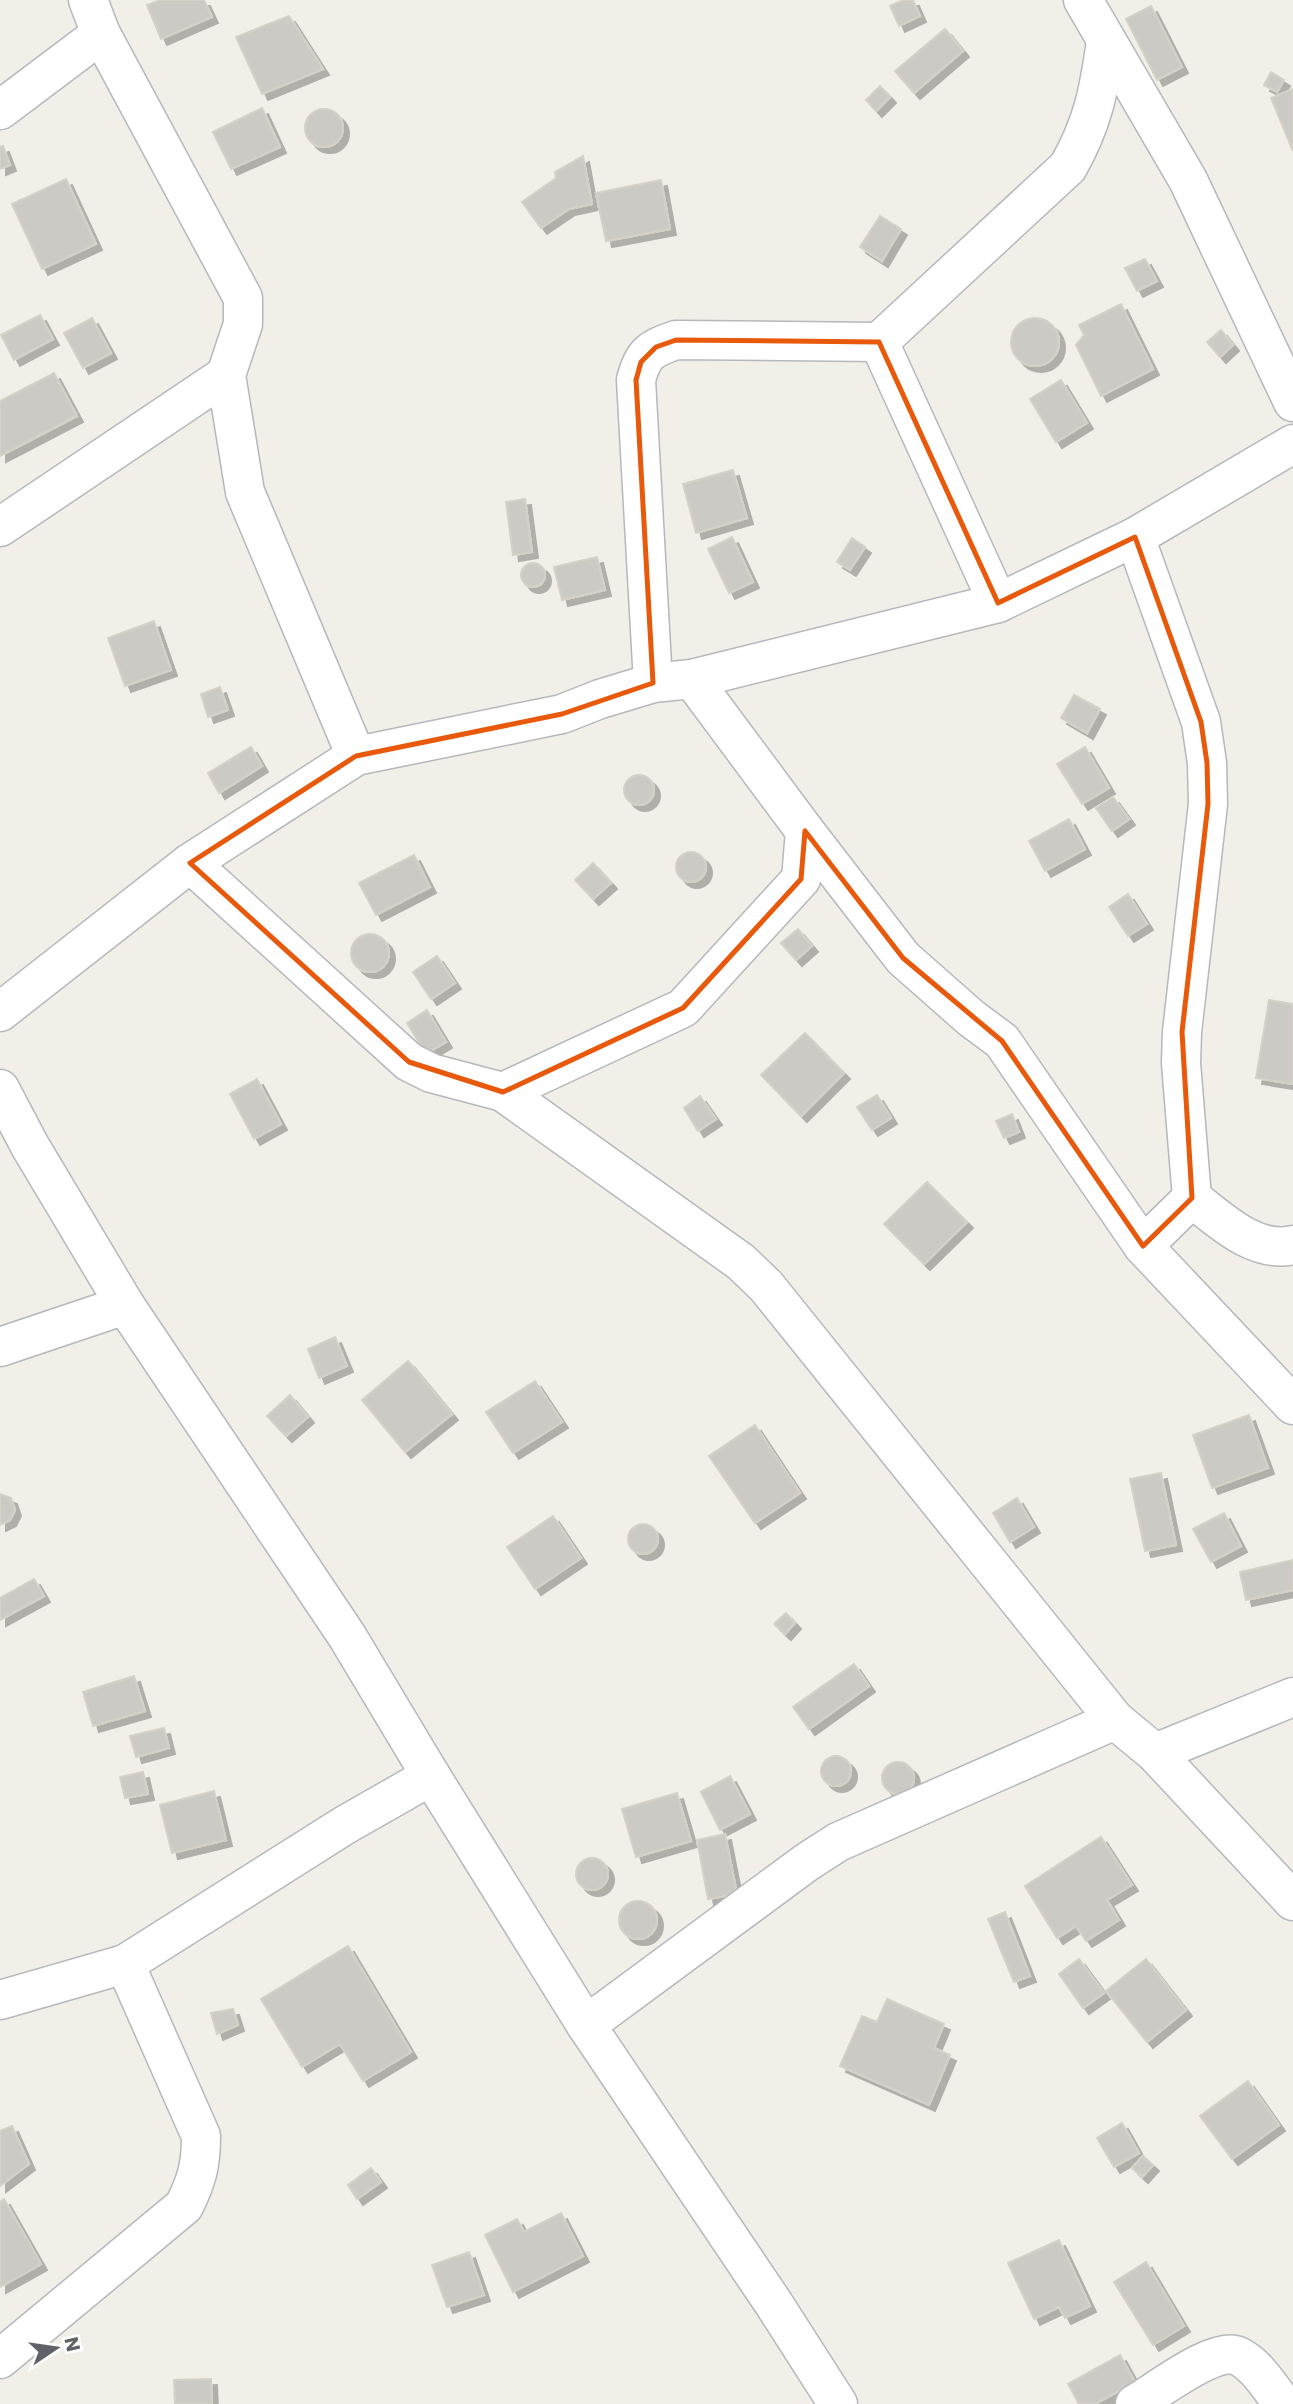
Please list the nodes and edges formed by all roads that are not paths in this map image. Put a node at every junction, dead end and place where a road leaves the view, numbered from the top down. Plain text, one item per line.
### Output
1 (1083, 0) edge
2 (94, 17) edge
3 (1106, 41) junction
4 (0, 110) edge
5 (879, 342) junction
6 (226, 375) junction
7 (1293, 402) edge
8 (1293, 444) edge
9 (0, 527) edge
10 (1135, 537) junction
11 (998, 603) junction
12 (692, 679) junction
13 (653, 683) junction
14 (356, 756) junction
15 (804, 831) junction
16 (190, 863) junction
17 (0, 1012) edge
18 (0, 1089) edge
19 (503, 1092) junction
20 (1192, 1198) junction
21 (1293, 1245) edge
22 (1143, 1246) junction
23 (125, 1305) junction
24 (0, 1347) edge
25 (1293, 1405) edge
26 (1293, 1697) edge
27 (1115, 1720) junction
28 (1155, 1753) junction
29 (431, 1776) junction
30 (1293, 1901) edge
31 (125, 1964) junction
32 (0, 2000) edge
33 (586, 2025) junction
34 (0, 2359) edge
35 (838, 2404) edge
36 (1135, 2404) edge
37 (1283, 2404) edge

1 - 3 street
2 - 4 street
2 - 6 street
3 - 5 street
3 - 7 street
5 - 11 street
5 - 13 street
6 - 9 street
6 - 14 street
8 - 10 street
10 - 11 street
10 - 20 street
11 - 12 street
12 - 13 street
12 - 15 street
13 - 14 street
14 - 16 street
15 - 19 street
15 - 22 street
16 - 17 street
16 - 19 street
18 - 23 street
19 - 27 street
20 - 21 street
20 - 22 street
22 - 25 street
23 - 24 street
23 - 29 street
26 - 28 street
27 - 28 street
27 - 33 street
28 - 30 street
29 - 31 street
29 - 33 street
31 - 32 street
31 - 34 street
33 - 35 street
36 - 37 street

